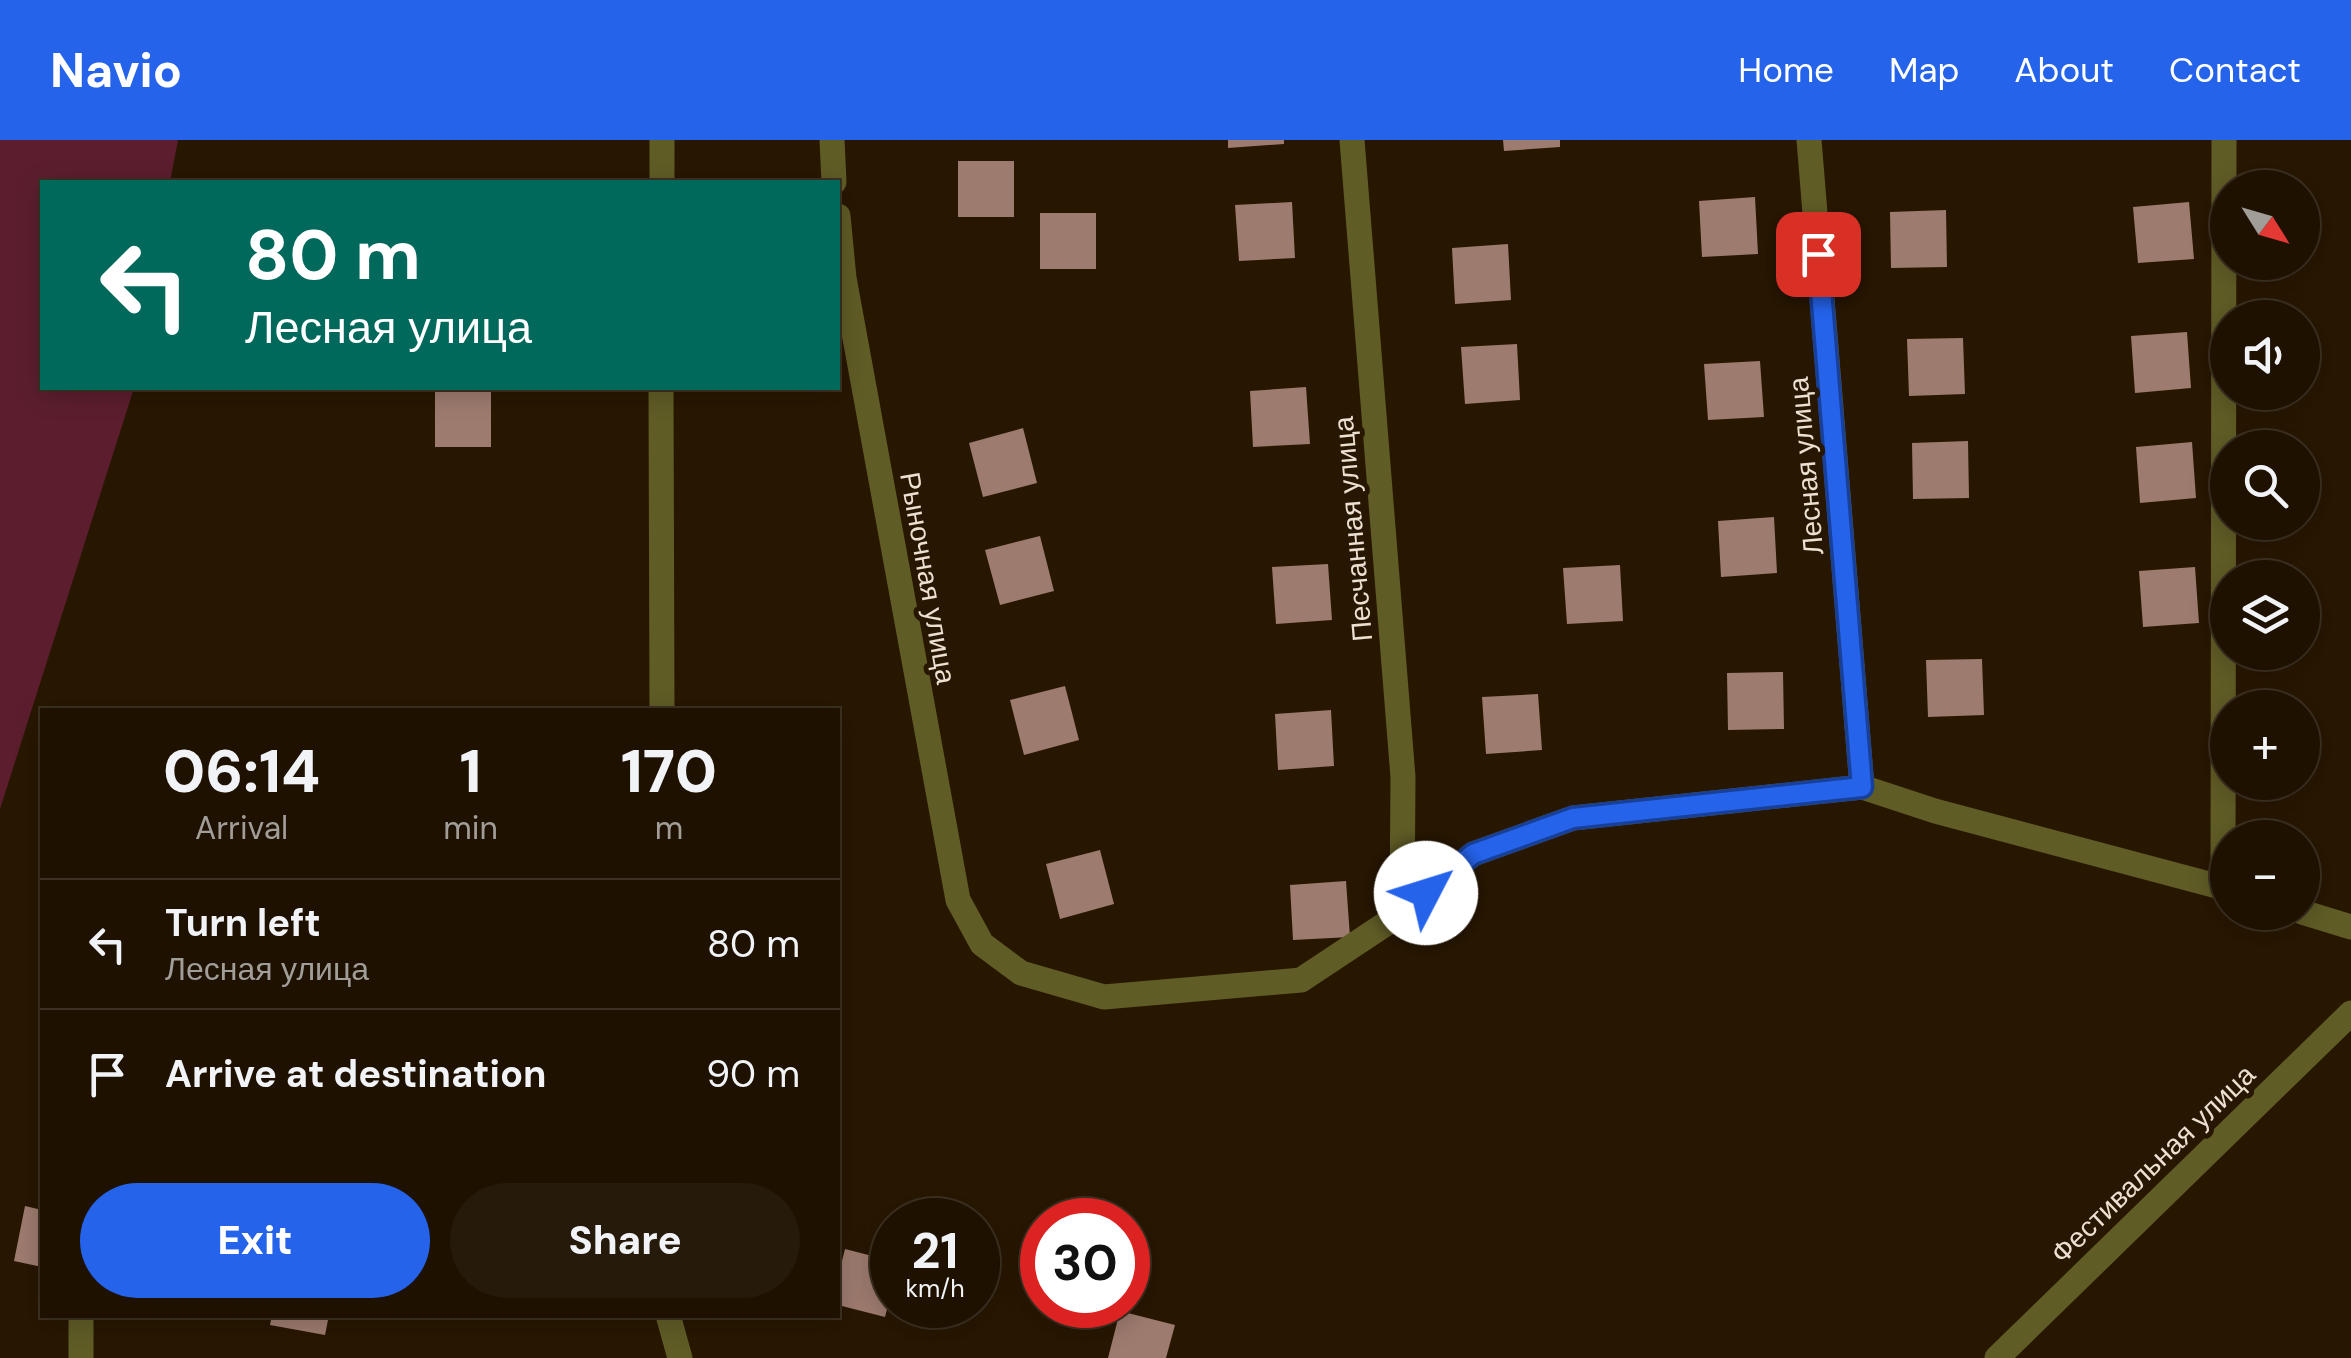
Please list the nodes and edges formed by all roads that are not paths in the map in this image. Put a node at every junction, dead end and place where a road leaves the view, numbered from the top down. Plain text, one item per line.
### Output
1 (662, 140) edge
2 (832, 140) edge
3 (1352, 140) edge
4 (1809, 140) edge
5 (2224, 140) edge
6 (662, 180) edge
7 (834, 180) edge
8 (840, 237) edge
9 (661, 390) edge
10 (662, 708) edge
11 (1862, 787) junction
12 (2225, 820) edge
13 (2210, 884) edge
14 (1402, 913) junction
15 (2320, 918) edge
16 (2351, 927) edge
17 (2351, 1013) edge
18 (669, 1318) edge
19 (81, 1320) dead end
20 (81, 1358) edge
21 (680, 1358) edge
22 (1997, 1358) edge

1 - 6 street
2 - 7 street
3 - 14 street, Песчанная улица
4 - 11 street, Лесная улица
5 - 12 street
8 - 14 street, Рыночная улица
9 - 10 street
11 - 13 street
11 - 14 street
15 - 16 street
17 - 22 street, Фестивальная улица
18 - 21 street
19 - 20 street

